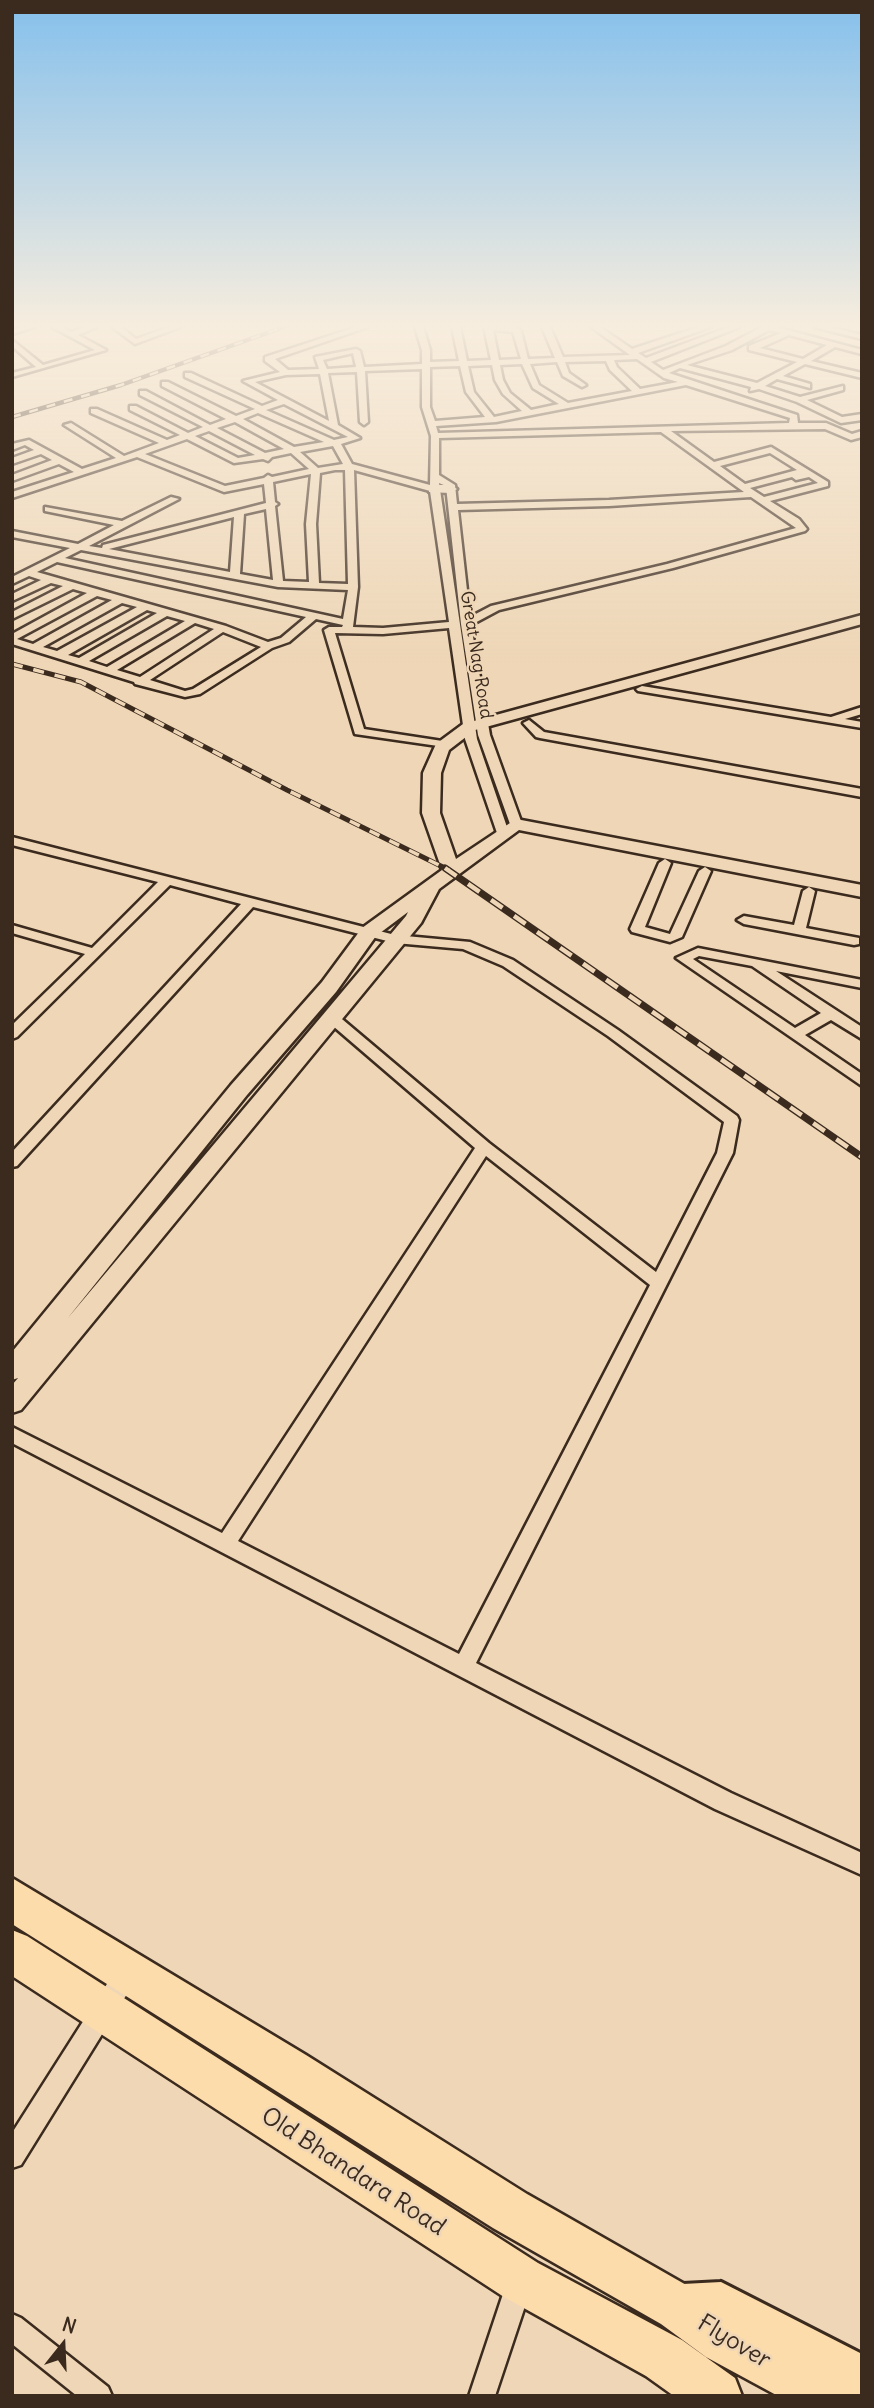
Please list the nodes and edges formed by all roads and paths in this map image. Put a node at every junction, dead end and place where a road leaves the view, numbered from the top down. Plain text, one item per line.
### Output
1 (91, 439) edge
2 (159, 439) edge
3 (177, 439) edge
4 (197, 439) edge
5 (235, 439) edge
6 (272, 439) edge
7 (327, 439) edge
8 (352, 439) edge
9 (435, 439) edge
10 (677, 439) edge
11 (755, 439) edge
12 (167, 443) junction
13 (337, 444) junction
14 (12, 447) edge
15 (41, 450) junction
16 (294, 451) junction
17 (138, 454) junction
18 (267, 456) junction
19 (123, 459) junction
20 (12, 461) edge
21 (59, 461) junction
22 (710, 463) junction
23 (349, 467) junction
24 (316, 471) junction
25 (80, 472) junction
26 (284, 477) junction
27 (12, 478) edge
28 (268, 478) junction
29 (435, 483) junction
30 (450, 489) joint
31 (751, 493) junction
32 (12, 495) edge
33 (174, 499) dead end
34 (273, 505) junction
35 (453, 507) junction
36 (48, 509) dead end
37 (239, 514) junction
38 (121, 524) junction
39 (12, 534) edge
40 (83, 546) junction
41 (99, 549) junction
42 (56, 559) junction
43 (12, 566) edge
44 (30, 572) junction
45 (235, 576) junction
46 (51, 579) junction
47 (12, 581) edge
48 (278, 584) junction
49 (72, 585) junction
50 (314, 587) junction
51 (352, 587) junction
52 (96, 592) junction
53 (12, 598) edge
54 (121, 599) junction
55 (146, 606) junction
56 (166, 612) junction
57 (314, 615) junction
58 (12, 616) edge
59 (862, 618) edge
60 (193, 620) junction
61 (466, 624) junction
62 (453, 625) junction
63 (347, 626) junction
64 (862, 627) edge
65 (222, 628) junction
66 (12, 640) edge
67 (266, 646) junction
68 (34, 648) junction
69 (59, 655) junction
70 (80, 662) junction
71 (107, 671) junction
72 (139, 682) junction
73 (636, 686) junction
74 (862, 710) edge
75 (526, 718) junction
76 (830, 719) junction
77 (862, 725) edge
78 (477, 731) junction
79 (448, 742) junction
80 (862, 793) edge
81 (510, 829) junction
82 (12, 841) edge
83 (665, 863) junction
84 (451, 871) junction
85 (705, 871) junction
86 (168, 880) junction
87 (432, 886) junction
88 (809, 891) junction
89 (862, 891) edge
90 (251, 901) junction
91 (862, 901) edge
92 (744, 920) dead end
93 (12, 929) edge
94 (799, 930) junction
95 (369, 932) junction
96 (395, 939) junction
97 (854, 942) dead end
98 (95, 953) junction
99 (751, 961) junction
100 (862, 984) edge
101 (832, 1013) junction
102 (12, 1014) edge
103 (331, 1017) junction
104 (28, 1018) junction
105 (12, 1034) edge
106 (862, 1034) edge
107 (795, 1035) junction
108 (862, 1080) edge
109 (484, 1147) junction
110 (12, 1162) edge
111 (659, 1283) junction
112 (12, 1370) edge
113 (12, 1403) edge
114 (12, 1434) edge
115 (226, 1545) junction
116 (463, 1667) junction
117 (862, 1864) edge
118 (12, 1899) edge
119 (12, 1951) edge
120 (116, 1991) junction
121 (12, 2156) edge
122 (521, 2280) junction
123 (678, 2306) junction
124 (12, 2328) edge
125 (862, 2378) edge
126 (693, 2385) edge
127 (99, 2396) edge
128 (482, 2396) edge
129 (829, 2396) edge

1 - 19 street
2 - 12 street
3 - 12 street
4 - 18 street
5 - 18 street
6 - 16 street
7 - 13 street
8 - 13 street
9 - 29 street, Great Nag Road
10 - 22 street
11 - 22 street
12 - 17 street
13 - 16 street
13 - 23 street
14 - 15 street
15 - 20 street
15 - 21 street
16 - 18 street
16 - 24 street
17 - 19 street
17 - 28 street
18 - 26 street
19 - 25 street
21 - 25 street
21 - 27 street
22 - 31 street
22 - 31 street
23 - 24 street
23 - 29 street
23 - 51 street
24 - 26 street
24 - 50 street
25 - 32 street
26 - 28 street
28 - 34 street
29 - 30 main road
29 - 62 street, Great Nag Road
30 - 35 street
31 - 31 street
31 - 35 street
31 - 61 street
33 - 38 street
34 - 37 street
34 - 48 street
35 - 61 street
36 - 38 street
37 - 41 street
37 - 45 street
38 - 40 street
39 - 40 street
40 - 41 street
40 - 42 street
41 - 45 street
42 - 44 street
42 - 57 street
43 - 44 street
44 - 46 street
44 - 47 street
45 - 48 street
46 - 49 street
46 - 53 street
48 - 50 street
49 - 52 street
49 - 58 street
50 - 51 street
51 - 63 street
52 - 54 street
52 - 66 street
54 - 55 street
54 - 68 street
55 - 56 street
55 - 69 street
56 - 60 street
56 - 70 street
57 - 63 street
57 - 67 street
59 - 73 main road
60 - 65 street
60 - 71 street
61 - 78 street
62 - 63 street
62 - 78 street, Great Nag Road
63 - 79 street
64 - 73 main road
65 - 67 street
65 - 72 street
66 - 68 street
67 - 72 street
68 - 69 street
69 - 70 street
70 - 71 street
71 - 72 street
73 - 75 main road
73 - 76 street
74 - 76 street
75 - 78 main road
75 - 80 street
76 - 77 street
78 - 79 main road
78 - 81 street, Great Nag Road
79 - 84 main road
81 - 83 main road
81 - 84 main road
81 - 89 main road
82 - 86 street
83 - 85 main road
83 - 85 street
84 - 87 main road
85 - 88 main road
86 - 90 street
86 - 98 street
87 - 95 main road
87 - 96 main road
88 - 91 main road
88 - 94 street
90 - 95 street
90 - 110 street
92 - 94 street
93 - 98 street
94 - 97 street
95 - 96 street
95 - 112 main road
96 - 103 main road
96 - 111 street
98 - 104 street
99 - 100 street
99 - 101 street
99 - 107 street
101 - 106 street
101 - 107 street
102 - 104 street
103 - 109 street
103 - 113 main road
104 - 105 street
107 - 108 street
109 - 111 street
109 - 115 street
111 - 116 street
114 - 115 street
115 - 116 street
116 - 117 street
118 - 120 highway
119 - 120 highway, Old Bhandara Road
120 - 121 street
120 - 122 highway, Old Bhandara Road
120 - 123 highway, Flyover
122 - 126 highway, Old Bhandara Road
122 - 128 street
123 - 125 main road
123 - 129 highway, Flyover
124 - 127 street

